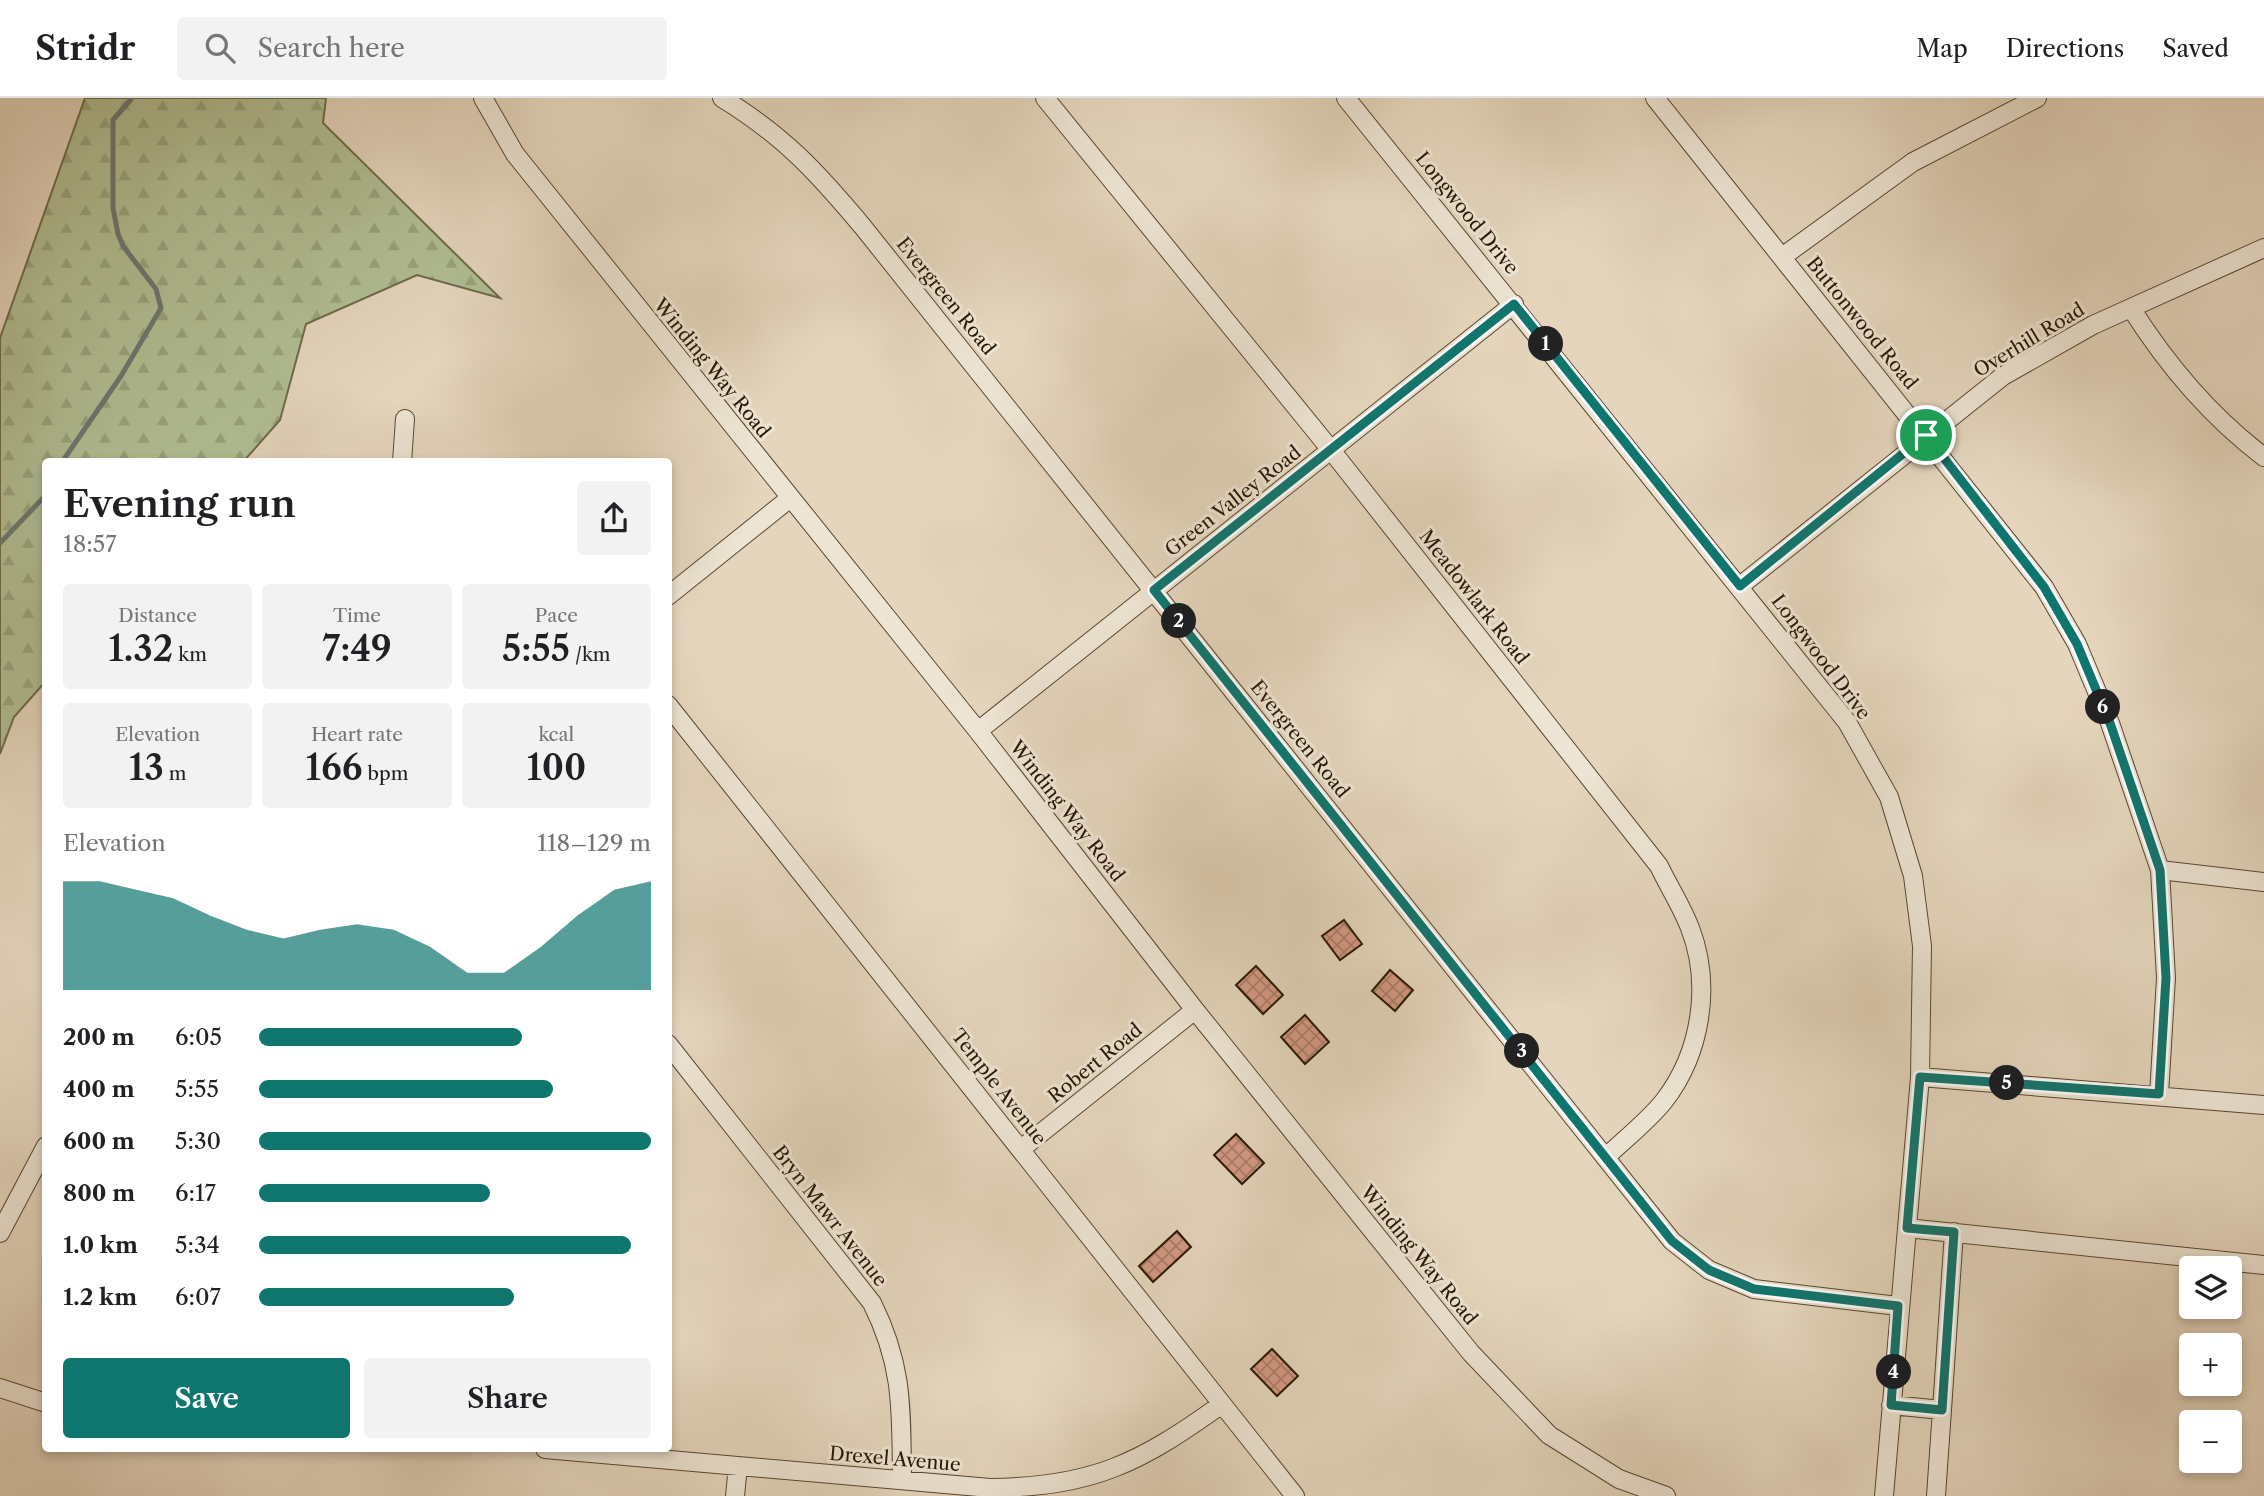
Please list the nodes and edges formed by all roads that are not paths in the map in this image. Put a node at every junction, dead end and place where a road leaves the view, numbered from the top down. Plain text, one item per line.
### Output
1 (483, 98) edge
2 (722, 98) edge
3 (1045, 98) edge
4 (1346, 98) edge
5 (1655, 98) edge
6 (2037, 98) edge
7 (2264, 248) edge
8 (1782, 257) junction
9 (1514, 304) junction
10 (2131, 308) junction
11 (405, 419) dead end
12 (1926, 435) junction
13 (1331, 450) junction
14 (2264, 457) edge
15 (402, 458) edge
16 (789, 499) junction
17 (1740, 586) junction
18 (1154, 590) junction
19 (672, 593) edge
20 (672, 710) edge
21 (978, 731) junction
22 (2160, 870) junction
23 (2264, 882) edge
24 (1195, 1010) junction
25 (672, 1049) edge
26 (1920, 1077) junction
27 (2159, 1094) junction
28 (2264, 1105) edge
29 (1021, 1149) junction
30 (42, 1154) edge
31 (1606, 1157) junction
32 (1907, 1228) junction
33 (1954, 1232) junction
34 (0, 1233) edge
35 (2264, 1265) edge
36 (1898, 1306) junction
37 (0, 1388) edge
38 (42, 1402) edge
39 (1222, 1404) junction
40 (1891, 1405) junction
41 (1942, 1410) junction
42 (627, 1452) edge
43 (738, 1466) junction
44 (902, 1480) junction
45 (735, 1496) edge
46 (1295, 1496) edge
47 (1666, 1496) edge
48 (1884, 1496) edge
49 (1936, 1496) edge

1 - 16 street, Winding Way Road
2 - 18 street, Evergreen Road
3 - 13 street, Meadowlark Road
4 - 9 street, Longwood Drive
5 - 8 street, Buttonwood Road
6 - 8 street
7 - 10 street, Overhill Road
8 - 12 street, Buttonwood Road
9 - 13 street, Green Valley Road
9 - 17 street, Longwood Drive
10 - 12 street, Overhill Road
10 - 14 street
11 - 15 street
12 - 17 street, Overhill Road
12 - 22 street, Buttonwood Road
13 - 18 street, Green Valley Road
13 - 31 street, Meadowlark Road
16 - 19 street
16 - 21 street, Winding Way Road
17 - 26 street, Longwood Drive
18 - 21 street, Green Valley Road
18 - 31 street, Evergreen Road
20 - 29 street, Temple Avenue
21 - 24 street, Winding Way Road
22 - 23 street
22 - 27 street, Buttonwood Road
24 - 29 street, Robert Road
24 - 47 street, Winding Way Road
25 - 44 street, Bryn Mawr Avenue
26 - 27 street
26 - 32 street, Longwood Drive
27 - 28 street
29 - 39 street, Temple Avenue
30 - 34 street
31 - 36 street, Evergreen Road
32 - 33 street
32 - 36 street, Longwood Drive
33 - 35 street
33 - 41 street
36 - 40 street, Longwood Drive
37 - 38 street
39 - 44 street, Drexel Avenue
39 - 46 street, Temple Avenue
40 - 41 street
40 - 48 street, Longwood Drive
41 - 49 street
42 - 43 street, Drexel Avenue
43 - 44 street, Drexel Avenue
43 - 45 street

